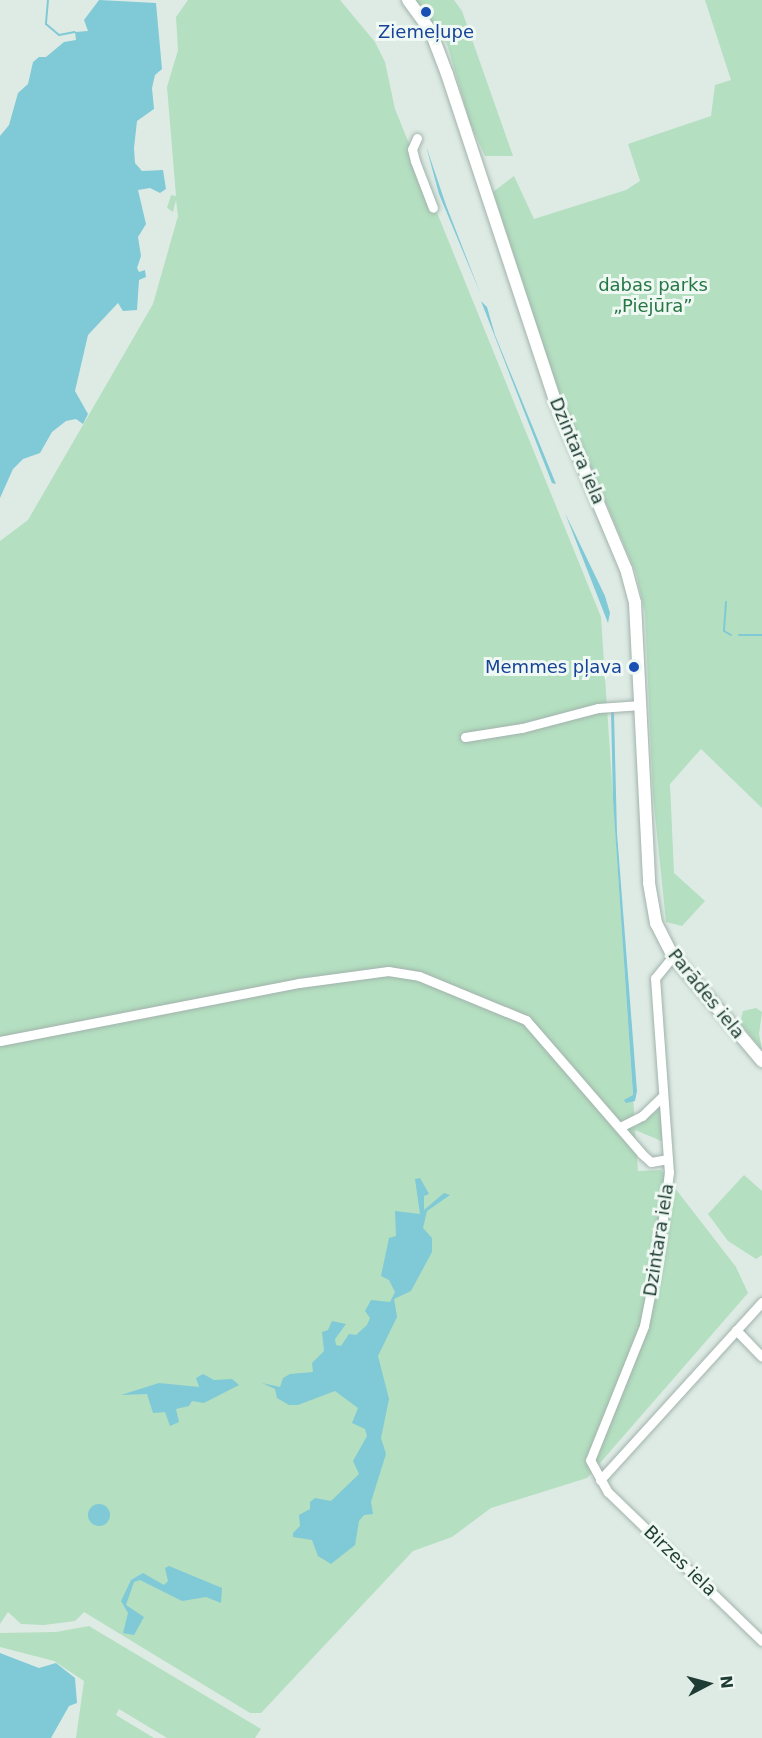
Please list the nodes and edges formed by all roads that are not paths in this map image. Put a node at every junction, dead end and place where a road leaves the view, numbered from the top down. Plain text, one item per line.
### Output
1 (408, 0) edge
2 (417, 138) dead end
3 (433, 208) dead end
4 (641, 705) junction
5 (465, 737) dead end
6 (656, 922) joint
7 (673, 956) junction
8 (0, 1041) edge
9 (762, 1061) edge
10 (662, 1097) junction
11 (620, 1127) junction
12 (668, 1159) junction
13 (762, 1302) edge
14 (735, 1330) junction
15 (762, 1357) edge
16 (600, 1480) junction
17 (762, 1641) edge

1 - 4 street, Dzintara iela
2 - 3 street
4 - 5 street
4 - 6 street, Dzintara iela
6 - 7 street, Parādes iela
7 - 9 street, Parādes iela
7 - 10 street, Dzintara iela
8 - 11 street
10 - 11 street
10 - 12 street, Dzintara iela
11 - 12 street
12 - 16 street, Dzintara iela
13 - 14 street
14 - 15 street
14 - 16 street
16 - 17 street, Birzes iela

